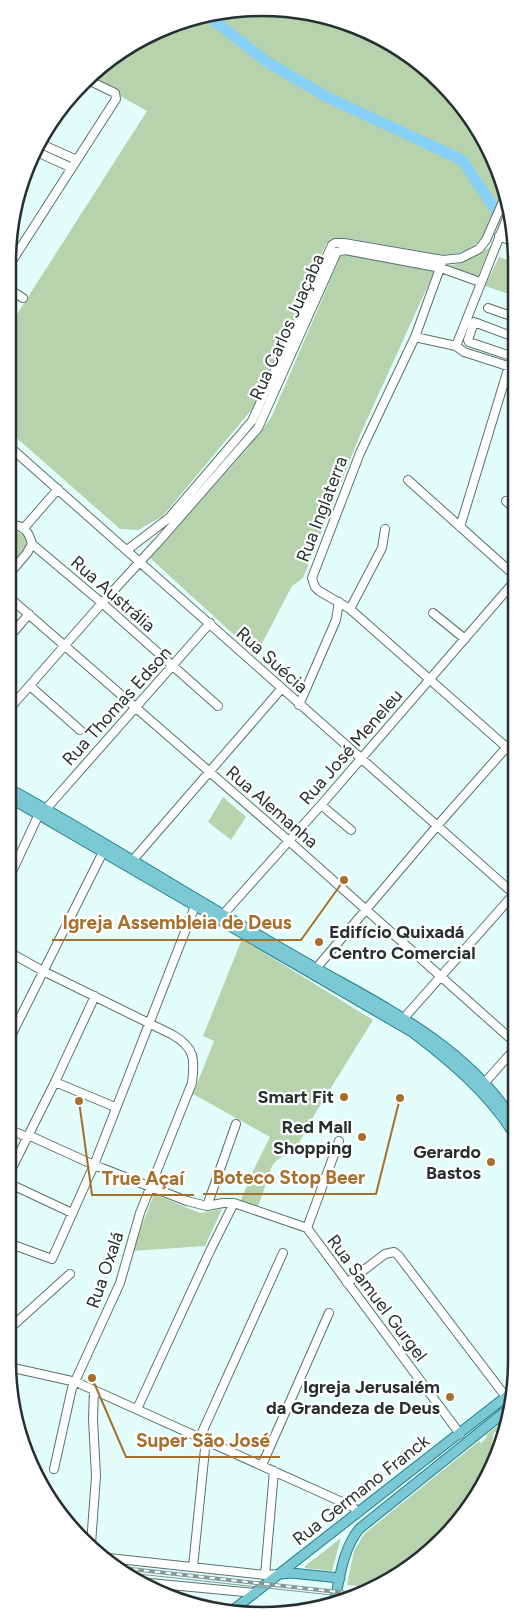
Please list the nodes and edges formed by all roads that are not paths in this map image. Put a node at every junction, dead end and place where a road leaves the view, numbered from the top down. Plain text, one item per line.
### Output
1 (94, 83) edge
2 (46, 146) edge
3 (42, 154) edge
4 (77, 160) junction
5 (72, 168) junction
6 (501, 206) edge
7 (505, 225) edge
8 (500, 236) junction
9 (507, 239) edge
10 (16, 254) edge
11 (442, 264) junction
12 (480, 282) junction
13 (16, 294) edge
14 (23, 298) dead end
15 (488, 308) dead end
16 (508, 315) edge
17 (294, 329) junction
18 (302, 332) junction
19 (508, 334) edge
20 (416, 337) junction
21 (456, 346) junction
22 (508, 355) edge
23 (508, 366) edge
24 (508, 376) edge
25 (16, 452) edge
26 (408, 480) dead end
27 (58, 489) junction
28 (16, 525) edge
29 (460, 527) junction
30 (24, 528) junction
31 (385, 529) dead end
32 (144, 537) junction
33 (32, 544) junction
34 (155, 546) junction
35 (127, 550) junction
36 (139, 562) junction
37 (16, 566) edge
38 (508, 569) edge
39 (508, 590) edge
40 (339, 602) junction
41 (16, 603) edge
42 (102, 603) junction
43 (350, 609) junction
44 (433, 613) dead end
45 (29, 614) junction
46 (210, 623) junction
47 (16, 629) edge
48 (465, 639) junction
49 (64, 645) junction
50 (172, 666) junction
51 (429, 680) junction
52 (30, 686) junction
53 (282, 688) junction
54 (16, 701) edge
55 (299, 705) junction
56 (218, 706) dead end
57 (135, 707) junction
58 (80, 730) dead end
59 (508, 748) edge
60 (508, 752) edge
61 (361, 758) junction
62 (208, 771) junction
63 (16, 794) edge
64 (16, 801) edge
65 (322, 805) junction
66 (43, 812) junction
67 (437, 826) junction
68 (351, 830) dead end
69 (289, 841) junction
70 (104, 852) junction
71 (132, 860) junction
72 (16, 864) edge
73 (508, 890) edge
74 (508, 900) edge
75 (196, 903) junction
76 (366, 910) junction
77 (221, 917) junction
78 (16, 956) edge
79 (44, 971) junction
80 (314, 971) junction
81 (442, 976) junction
82 (95, 996) junction
83 (404, 1018) junction
84 (148, 1024) junction
85 (16, 1026) edge
86 (508, 1036) edge
87 (508, 1057) edge
88 (56, 1082) junction
89 (482, 1086) junction
90 (115, 1107) junction
91 (508, 1114) edge
92 (236, 1124) dead end
93 (508, 1125) edge
94 (16, 1132) edge
95 (28, 1136) junction
96 (339, 1141) dead end
97 (16, 1160) edge
98 (94, 1165) junction
99 (16, 1187) edge
100 (150, 1187) junction
101 (234, 1203) junction
102 (207, 1206) junction
103 (72, 1213) junction
104 (307, 1228) junction
105 (16, 1246) edge
106 (283, 1253) dead end
107 (70, 1274) dead end
108 (347, 1283) junction
109 (329, 1313) dead end
110 (16, 1323) edge
111 (16, 1369) edge
112 (76, 1382) junction
113 (94, 1390) junction
114 (506, 1391) edge
115 (505, 1398) edge
116 (137, 1409) junction
117 (502, 1414) edge
118 (460, 1434) junction
119 (200, 1437) junction
120 (208, 1441) junction
121 (262, 1465) junction
122 (54, 1469) dead end
123 (274, 1471) junction
124 (358, 1513) junction
125 (91, 1538) edge
126 (116, 1559) edge
127 (193, 1566) junction
128 (280, 1574) junction
129 (265, 1576) junction
130 (340, 1578) junction
131 (160, 1584) edge
132 (255, 1594) junction
133 (336, 1595) edge
134 (239, 1606) edge

1 - 4 street
2 - 4 street
3 - 5 street
4 - 5 street
5 - 10 street
6 - 11 street, Rua Carlos Juaçaba
7 - 8 street
8 - 9 street
8 - 12 street
11 - 12 street, Rua Carlos Juaçaba
11 - 17 street, Rua Carlos Juaçaba
11 - 18 street, Rua Carlos Juaçaba
11 - 20 street, Rua Inglaterra
12 - 21 street
13 - 14 street
15 - 16 street
17 - 18 street
17 - 32 street, Rua Carlos Juaçaba
18 - 34 street, Rua Carlos Juaçaba
19 - 22 street
20 - 21 street
20 - 40 street, Rua Inglaterra
21 - 23 street
24 - 29 street
25 - 27 street, Rua Suécia
26 - 29 street
27 - 30 street
27 - 35 street, Rua Suécia
28 - 30 street
29 - 38 street
30 - 33 street
31 - 43 street
32 - 34 street
32 - 35 street, Rua Carlos Juaçaba
33 - 37 street
33 - 42 street, Rua Austrália
34 - 36 street, Rua Carlos Juaçaba
35 - 36 street, Rua Suécia
36 - 42 street, Rua Carlos Juaçaba
36 - 46 street, Rua Suécia
39 - 48 street, Rua José Meneleu
40 - 43 street, Rua Inglaterra
40 - 55 street
41 - 45 street, Rua Alemanha
42 - 49 street, Rua Carlos Juaçaba
42 - 50 street, Rua Austrália
43 - 51 street, Rua Inglaterra
44 - 48 street
45 - 47 street
45 - 49 street, Rua Alemanha
46 - 50 street, Rua Thomas Edson
46 - 53 street, Rua Suécia
48 - 51 street, Rua José Meneleu
49 - 52 street, Rua Carlos Juaçaba
49 - 57 street, Rua Alemanha
50 - 56 street, Rua Austrália
50 - 57 street, Rua Thomas Edson
51 - 59 street, Rua Inglaterra
51 - 61 street, Rua José Meneleu
52 - 54 street, Rua Carlos Juaçaba
52 - 58 street
53 - 55 street, Rua Suécia
53 - 62 street
55 - 61 street, Rua Suécia
57 - 62 street, Rua Alemanha
57 - 66 street, Rua Thomas Edson
60 - 67 street
61 - 65 street, Rua José Meneleu
61 - 67 street, Rua Suécia
62 - 69 street, Rua Alemanha
62 - 71 street
63 - 66 main road
64 - 66 main road
65 - 68 street
65 - 69 street, Rua José Meneleu
66 - 70 main road
66 - 71 main road
66 - 72 street, Rua Thomas Edson
67 - 73 street, Rua Suécia
67 - 76 street
69 - 76 street, Rua Alemanha
69 - 77 street, Rua José Meneleu
70 - 75 main road
70 - 79 street
71 - 75 main road
74 - 81 street
75 - 77 main road
75 - 84 street
76 - 80 street
76 - 81 street, Rua Alemanha
77 - 80 main road
78 - 79 street
79 - 82 street
79 - 85 street
80 - 83 main road
80 - 89 main road
81 - 83 street
81 - 86 street, Rua Alemanha
82 - 84 street
82 - 88 street
83 - 89 main road
84 - 90 street
84 - 100 street, Rua Oxalá
87 - 89 street
88 - 90 street
88 - 95 street
89 - 91 main road
89 - 93 main road
90 - 98 street
92 - 102 street
94 - 95 street
95 - 97 street
95 - 98 street
96 - 104 street
98 - 100 street
98 - 103 street
99 - 103 street
100 - 102 street
100 - 112 street, Rua Oxalá
101 - 102 street
101 - 104 street
101 - 116 street
103 - 105 street
104 - 108 street, Rua Samuel Gurgel
106 - 119 street
107 - 110 street
108 - 114 street
108 - 118 street, Rua Samuel Gurgel
109 - 121 street
111 - 112 street
112 - 113 street
112 - 122 street, Rua Oxalá
113 - 116 street
113 - 125 street
115 - 118 main road, Rua Germano Franck
116 - 119 street
117 - 130 main road, Rua Germano Franck
118 - 124 main road, Rua Germano Franck
119 - 120 street
120 - 121 street
120 - 127 street
121 - 123 street
123 - 124 street
123 - 129 street
124 - 128 main road, Rua Germano Franck
124 - 130 main road
126 - 127 street
127 - 129 street
128 - 129 street
128 - 130 main road
128 - 132 main road, Rua Germano Franck
130 - 133 main road
131 - 132 street
132 - 134 main road, Rua Germano Franck

